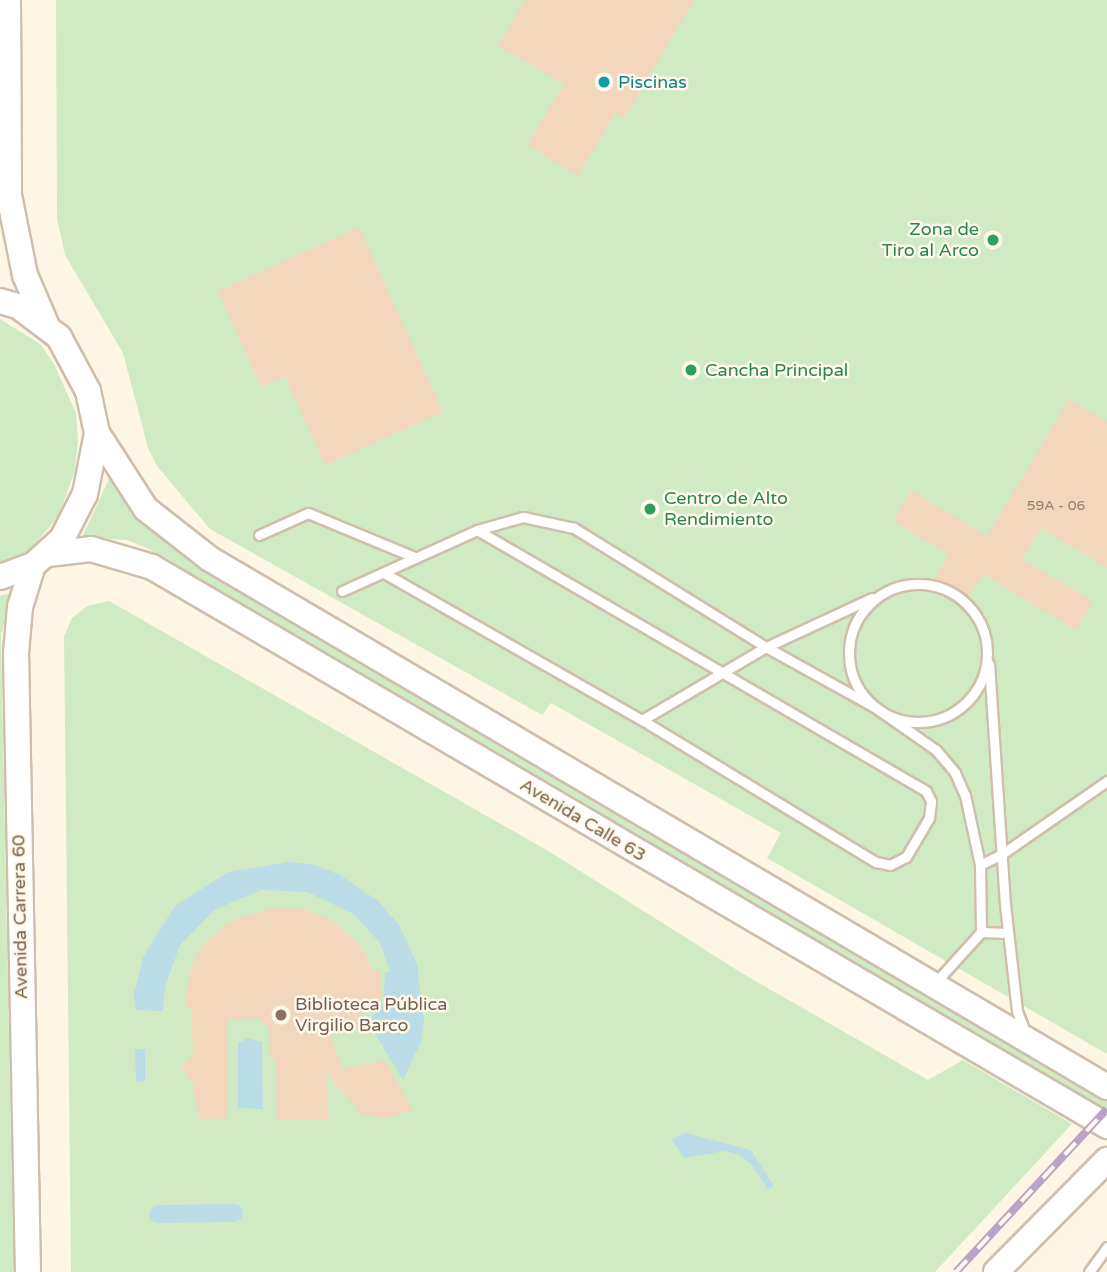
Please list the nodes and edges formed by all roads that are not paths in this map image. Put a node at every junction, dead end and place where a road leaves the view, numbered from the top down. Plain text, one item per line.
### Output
1 (8, 0) edge
2 (0, 301) edge
3 (47, 325) junction
4 (97, 433) junction
5 (477, 530) junction
6 (259, 535) dead end
7 (414, 557) junction
8 (40, 559) junction
9 (384, 573) junction
10 (0, 577) edge
11 (890, 589) junction
12 (342, 591) dead end
13 (766, 648) junction
14 (987, 648) junction
15 (721, 673) junction
16 (876, 708) junction
17 (642, 720) junction
18 (1107, 781) edge
19 (1002, 855) junction
20 (980, 865) junction
21 (981, 932) junction
22 (1008, 933) junction
23 (933, 985) junction
24 (1028, 1041) junction
25 (1107, 1087) edge
26 (1107, 1126) edge
27 (1107, 1160) edge
28 (1107, 1247) edge
29 (28, 1272) edge
30 (996, 1272) edge
31 (1090, 1272) edge

1 - 3 main road
2 - 3 main road
3 - 4 main road
4 - 8 main road
4 - 23 main road, Avenida Calle 63
5 - 7 lane
5 - 13 lane
5 - 15 lane
6 - 7 lane
7 - 9 lane
8 - 10 main road, Avenida Calle 63
8 - 26 main road, Avenida Calle 63
8 - 29 main road, Avenida Carrera 60
9 - 12 lane
9 - 17 lane
11 - 13 lane
11 - 14 lane
11 - 16 lane
13 - 15 lane
13 - 16 lane
14 - 16 lane
14 - 19 lane
15 - 17 lane
15 - 17 lane
16 - 20 lane
18 - 19 lane
19 - 20 lane
19 - 22 lane
20 - 21 lane
21 - 22 lane
21 - 23 lane
22 - 24 lane
23 - 24 main road, Avenida Calle 63
24 - 25 main road, Avenida Calle 63
27 - 30 main road
28 - 31 lane

